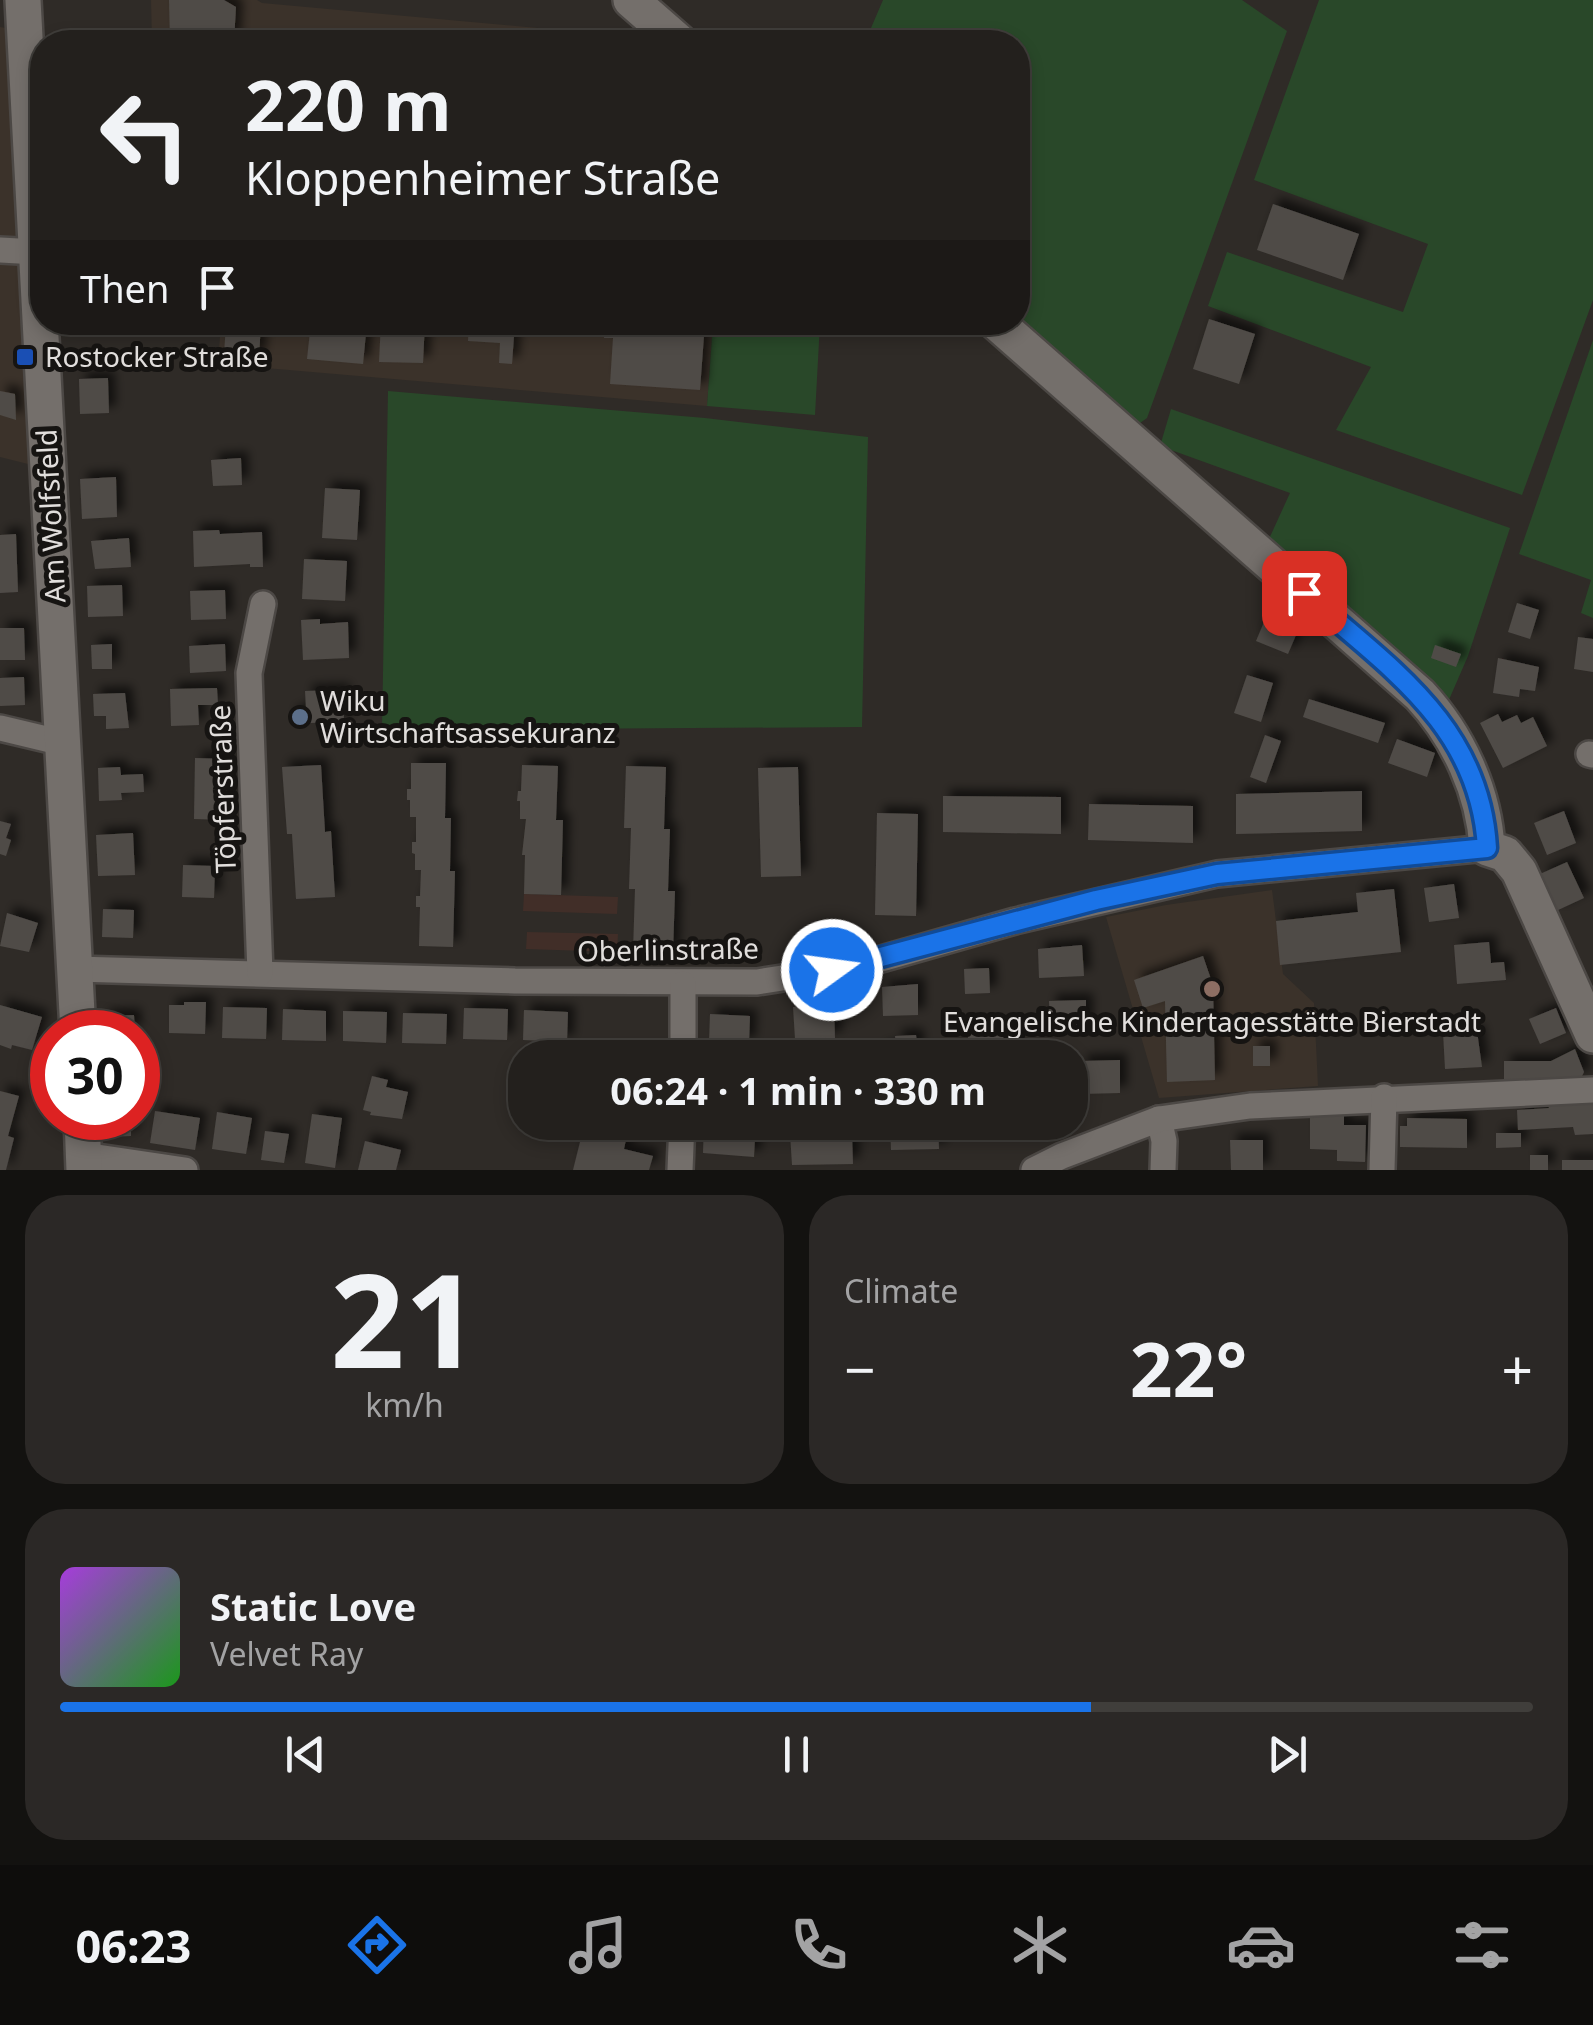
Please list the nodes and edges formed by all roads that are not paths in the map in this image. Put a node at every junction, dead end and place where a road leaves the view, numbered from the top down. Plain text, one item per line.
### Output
1 (630, 0) edge
2 (16, 14) edge
3 (660, 30) edge
4 (30, 92) edge
5 (0, 250) edge
6 (30, 252) edge
7 (41, 335) edge
8 (1011, 335) edge
9 (262, 604) dead end
10 (0, 728) edge
11 (63, 743) junction
12 (1487, 848) junction
13 (74, 969) junction
14 (260, 973) junction
15 (683, 984) junction
16 (77, 1010) edge
17 (1593, 1036) edge
18 (683, 1040) edge
19 (1593, 1090) edge
20 (1384, 1097) junction
21 (1159, 1119) junction
22 (684, 1140) edge
23 (84, 1163) edge
24 (686, 1169) edge
25 (185, 1170) edge
26 (1034, 1170) edge
27 (1163, 1170) edge
28 (1382, 1170) edge

1 - 3 street
2 - 4 street, Am Wolfsfeld
5 - 6 street
7 - 11 street, Am Wolfsfeld
8 - 12 street
9 - 14 street, Töpferstraße
10 - 11 street
11 - 13 street, Am Wolfsfeld
12 - 15 street, Oberlinstraße
12 - 17 street
13 - 14 street, Oberlinstraße
13 - 16 street, Am Wolfsfeld
14 - 15 street, Oberlinstraße
15 - 18 street
19 - 20 street
20 - 21 street
20 - 28 street
21 - 26 street
21 - 27 street
22 - 24 street
23 - 25 street

